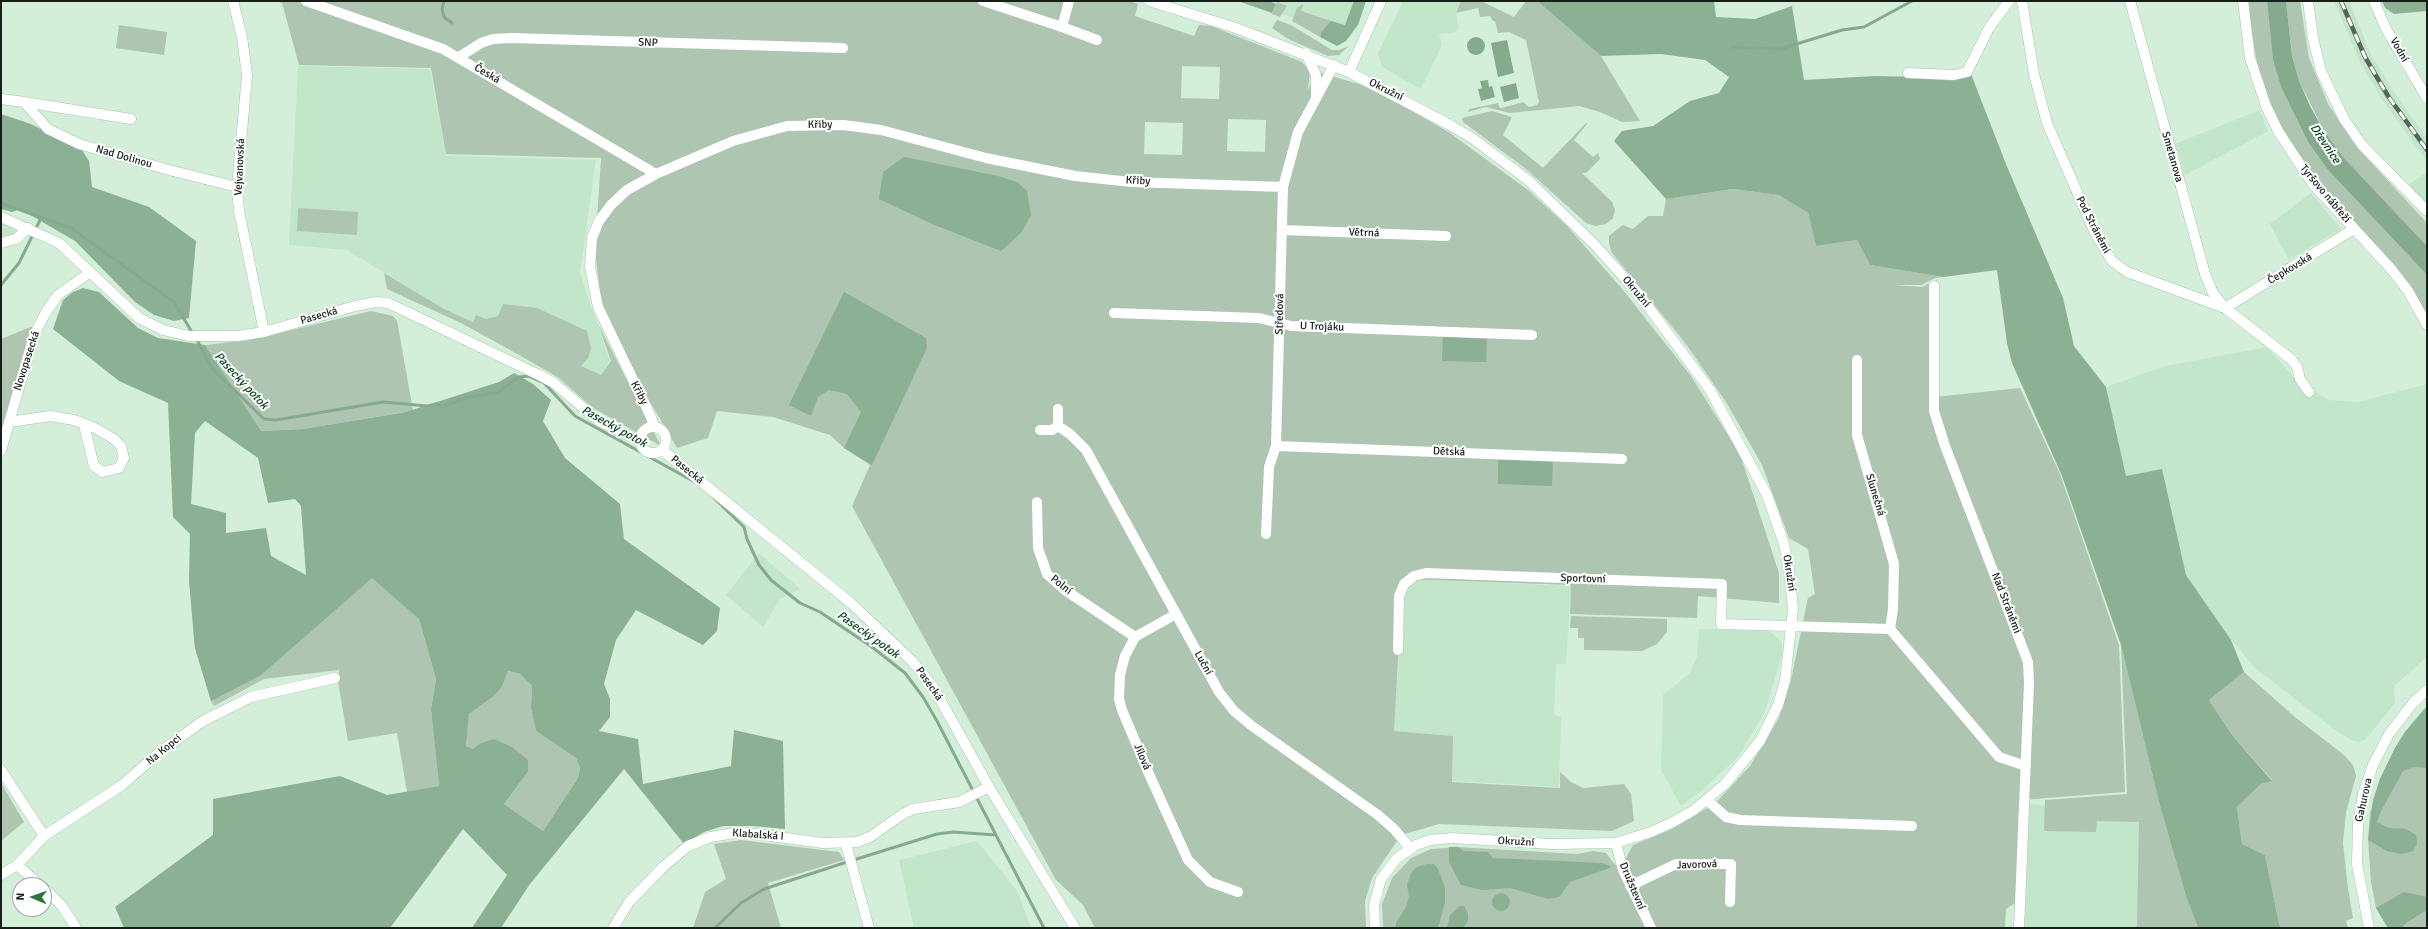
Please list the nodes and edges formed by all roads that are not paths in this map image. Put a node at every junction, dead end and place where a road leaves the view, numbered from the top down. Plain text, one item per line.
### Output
1 (233, 1) edge
2 (306, 1) edge
3 (983, 1) edge
4 (1069, 1) edge
5 (1149, 1) edge
6 (1381, 1) edge
7 (2009, 1) edge
8 (2022, 1) edge
9 (2130, 1) edge
10 (2243, 1) edge
11 (2308, 1) edge
12 (2374, 1) edge
13 (1062, 27) junction
14 (1097, 40) dead end
15 (843, 48) dead end
16 (1306, 53) junction
17 (459, 57) junction
18 (1334, 65) junction
19 (1349, 72) junction
20 (1908, 73) dead end
21 (1316, 98) junction
22 (2427, 98) edge
23 (1, 99) edge
24 (24, 102) junction
25 (131, 119) dead end
26 (656, 174) junction
27 (1283, 186) junction
28 (237, 187) junction
29 (2427, 211) edge
30 (1, 217) edge
31 (28, 228) junction
32 (2354, 229) junction
33 (1282, 230) junction
34 (1446, 236) dead end
35 (1, 243) edge
36 (89, 273) junction
37 (1934, 286) dead end
38 (2225, 308) junction
39 (1114, 313) dead end
40 (1280, 323) junction
41 (2427, 325) edge
42 (264, 332) junction
43 (1532, 336) dead end
44 (1857, 360) dead end
45 (2309, 392) dead end
46 (1058, 409) dead end
47 (9, 422) junction
48 (84, 424) junction
49 (1058, 426) junction
50 (654, 427) junction
51 (1040, 430) dead end
52 (640, 441) junction
53 (1276, 446) junction
54 (662, 450) junction
55 (1, 451) edge
56 (1622, 459) dead end
57 (1037, 502) dead end
58 (1266, 534) dead end
59 (1176, 614) junction
60 (1792, 628) junction
61 (1890, 629) junction
62 (1135, 637) junction
63 (1398, 650) dead end
64 (335, 678) dead end
65 (2427, 690) edge
66 (2026, 766) junction
67 (1, 770) edge
68 (985, 789) junction
69 (1707, 800) junction
70 (1912, 826) dead end
71 (44, 836) junction
72 (1616, 843) junction
73 (846, 844) junction
74 (1410, 848) junction
75 (17, 866) junction
76 (1, 875) edge
77 (30, 877) edge
78 (1630, 886) junction
79 (1238, 892) dead end
80 (52, 896) edge
81 (1730, 902) dead end
82 (76, 928) edge
83 (613, 928) edge
84 (869, 928) edge
85 (1074, 928) edge
86 (1375, 928) edge
87 (1651, 928) edge
88 (2019, 928) edge
89 (2370, 928) edge

1 - 28 street, Vejvanovská
2 - 17 street, Česká
3 - 13 street
4 - 13 street
5 - 16 street, Okružní
6 - 19 street
7 - 20 street
8 - 38 street, Pod Stráněmi
9 - 38 street, Smetanova
10 - 32 street, Tyršovo nábřeží
11 - 29 street
12 - 22 street, Vodní
13 - 14 street
15 - 17 street, SNP
16 - 18 street, Okružní
16 - 21 street, Středová
17 - 26 street, Česká
18 - 19 street, Okružní
18 - 21 street, Středová
19 - 60 street, Okružní
21 - 27 street, Středová
23 - 24 street
24 - 25 street
24 - 28 street, Nad Dolinou
26 - 27 street, Křiby
26 - 50 street, Křiby
27 - 33 street, Středová
28 - 42 street, Vejvanovská
30 - 31 street, Pasecká
31 - 35 street
31 - 36 street, Pasecká
32 - 38 street, Čepkovská
32 - 41 street, Tyršovo nábřeží
33 - 34 street, Větrná
33 - 40 street, Středová
36 - 42 street, Pasecká
36 - 47 street, Novopasecká
37 - 66 street, Nad Stráněmi
38 - 45 street, Pod Stráněmi
39 - 40 street, U Trojáku
40 - 43 street, U Trojáku
40 - 53 street, Středová
42 - 52 street, Pasecká
44 - 61 street, Slunečná
46 - 49 street
47 - 48 street
47 - 55 street, Novopasecká
48 - 48 street
49 - 51 street
49 - 59 street, Luční
50 - 52 street
50 - 54 street, Pasecká
52 - 54 street, Pasecká
53 - 56 street, Dětská
53 - 58 street, Středová
54 - 68 street, Pasecká
57 - 62 street, Polní
59 - 62 street
59 - 74 street, Luční
60 - 61 street
60 - 63 street, Sportovní
60 - 69 street, Okružní
61 - 66 street
62 - 79 street, Jílová
64 - 71 street, Na Kopci
65 - 89 street, Gahurova
66 - 88 street, Nad Stráněmi
67 - 71 street
68 - 73 street, Klabalská I
68 - 85 street, Pasecká
69 - 70 street
69 - 72 street, Okružní
71 - 75 street, Na Kopci
72 - 74 street, Okružní
72 - 78 street, Družstevní
73 - 83 street, Klabalská I
73 - 84 street
74 - 86 street, Okružní
75 - 76 street, Na Kopci
75 - 77 street
78 - 81 street, Javorová
78 - 87 street, Družstevní
80 - 82 street

